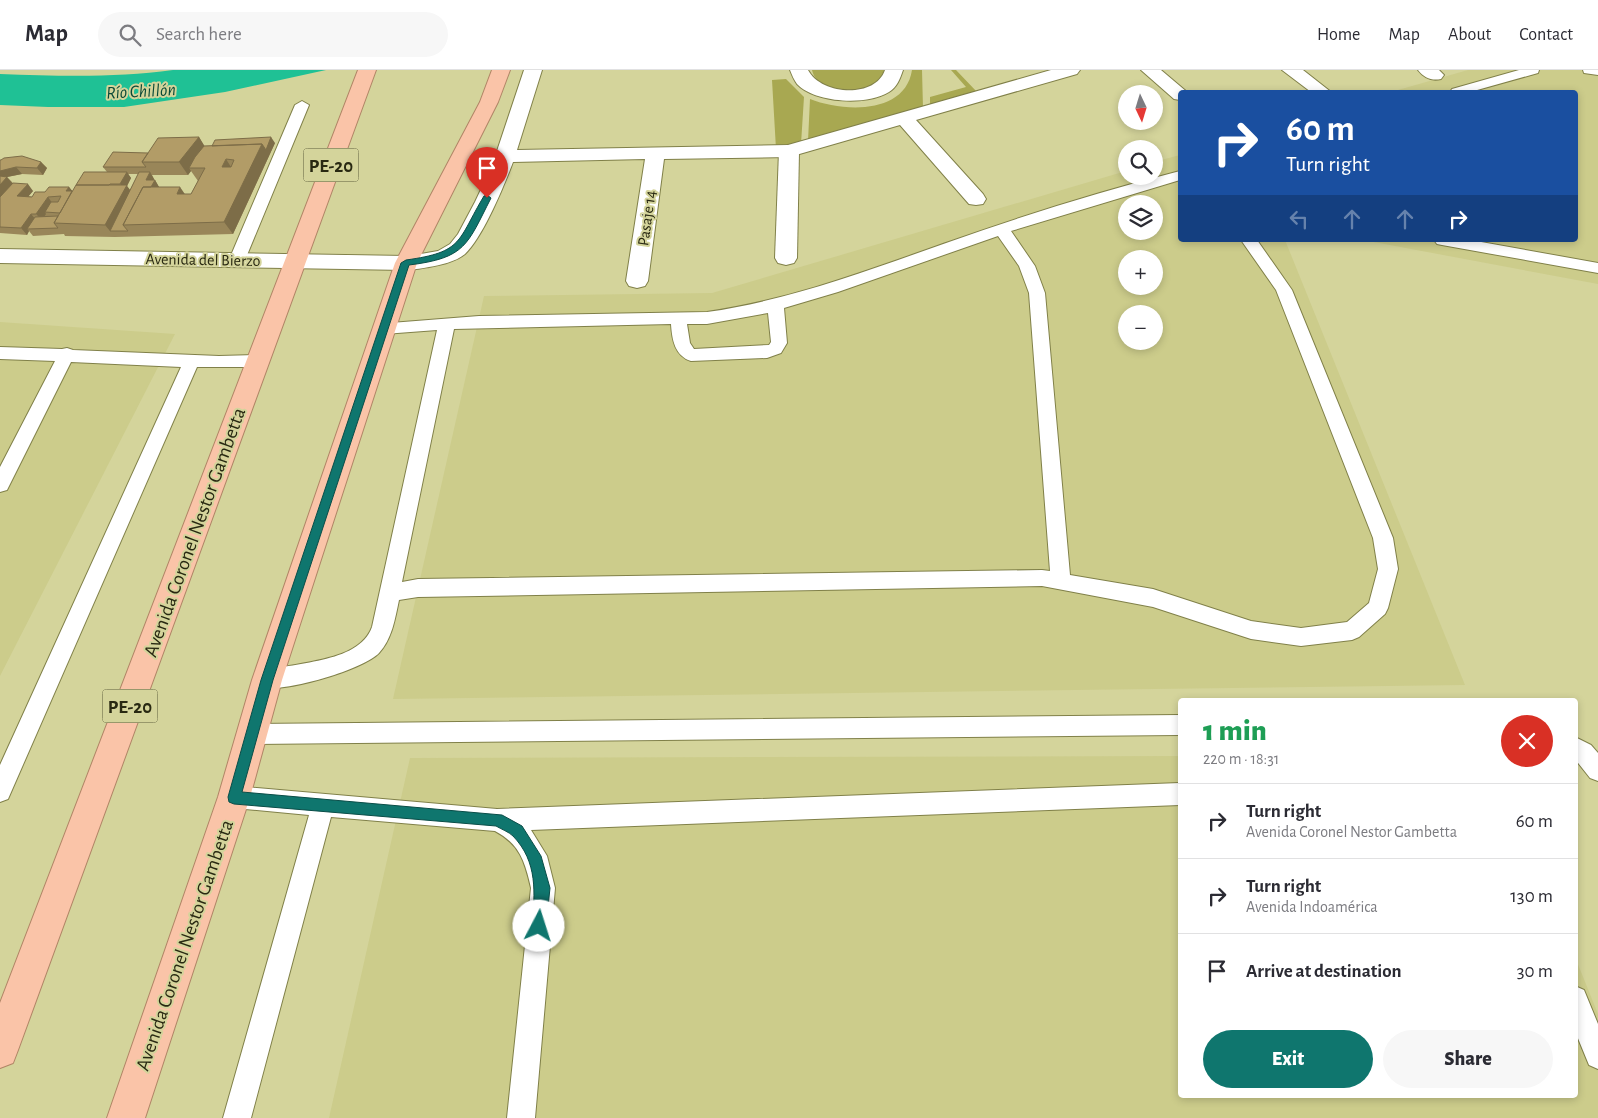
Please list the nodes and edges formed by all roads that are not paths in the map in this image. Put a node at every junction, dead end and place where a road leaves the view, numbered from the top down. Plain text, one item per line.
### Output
1 (368, 70) edge
2 (501, 70) edge
3 (533, 70) edge
4 (799, 70) edge
5 (894, 70) edge
6 (1071, 70) edge
7 (1150, 70) edge
8 (1291, 70) edge
9 (1533, 70) edge
10 (1589, 70) edge
11 (1598, 71) edge
12 (1319, 90) edge
13 (1463, 90) edge
14 (1178, 93) edge
15 (302, 105) dead end
16 (905, 119) junction
17 (790, 151) junction
18 (655, 155) junction
19 (507, 156) junction
20 (1178, 176) edge
21 (976, 199) dead end
22 (1001, 229) junction
23 (1251, 242) edge
24 (1453, 242) edge
25 (0, 256) edge
26 (786, 258) dead end
27 (237, 260) junction
28 (295, 260) junction
29 (406, 263) junction
30 (1598, 268) edge
31 (637, 281) dead end
32 (776, 304) junction
33 (679, 318) junction
34 (446, 324) junction
35 (384, 328) junction
36 (0, 352) edge
37 (67, 354) junction
38 (192, 360) junction
39 (257, 360) junction
40 (0, 485) edge
41 (1061, 582) junction
42 (390, 593) junction
43 (267, 680) junction
44 (1178, 724) edge
45 (252, 734) junction
46 (1578, 750) edge
47 (1598, 770) edge
48 (0, 791) edge
49 (1178, 794) edge
50 (234, 797) junction
51 (323, 805) junction
52 (497, 820) junction
53 (1578, 1006) edge
54 (0, 1050) edge
55 (1598, 1056) edge
56 (126, 1118) edge
57 (238, 1118) edge
58 (521, 1118) edge

1 - 28 highway, Avenida Coronel Nestor Gambetta / PE-20
2 - 29 highway, Avenida Coronel Nestor Gambetta
3 - 19 street, Avenida del Bierzo
4 - 5 street
6 - 16 street
7 - 14 street
8 - 12 street
9 - 13 lane
10 - 11 lane
15 - 27 lane
16 - 17 street
16 - 21 street
17 - 18 street
17 - 26 street
18 - 19 street
18 - 31 street, Pasaje 14
19 - 29 street, Avenida del Bierzo
20 - 22 lane
22 - 32 lane
22 - 41 lane
23 - 41 lane
24 - 30 lane
25 - 27 street, Avenida del Bierzo
27 - 28 street, Avenida del Bierzo
28 - 29 street, Avenida del Bierzo
28 - 39 highway, Avenida Coronel Nestor Gambetta / PE-20
29 - 35 highway, Avenida Coronel Nestor Gambetta
32 - 33 lane
32 - 33 lane
33 - 34 lane
34 - 35 lane
34 - 42 lane
35 - 43 highway, Avenida Coronel Nestor Gambetta
36 - 37 lane
37 - 38 lane
37 - 40 lane
38 - 39 lane
38 - 48 lane
39 - 54 highway, Avenida Coronel Nestor Gambetta / PE-20
41 - 42 lane
42 - 43 lane
43 - 45 highway, Avenida Coronel Nestor Gambetta
44 - 45 lane
45 - 50 highway, Avenida Coronel Nestor Gambetta
46 - 47 lane
49 - 52 lane
50 - 51 lane
50 - 56 highway, Avenida Coronel Nestor Gambetta
51 - 52 lane
51 - 57 lane
52 - 58 lane
53 - 55 lane

